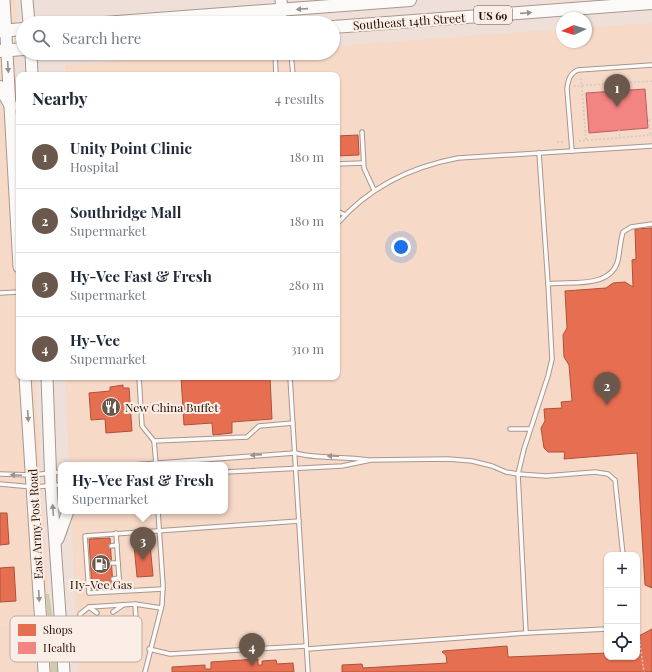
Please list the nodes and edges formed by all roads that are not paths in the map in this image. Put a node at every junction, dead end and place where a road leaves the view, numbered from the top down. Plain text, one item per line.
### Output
1 (4, 0) edge
2 (27, 0) edge
3 (410, 0) edge
4 (652, 3) edge
5 (281, 5) edge
6 (28, 16) edge
7 (173, 16) edge
8 (278, 16) edge
9 (285, 16) edge
10 (340, 25) edge
11 (16, 29) edge
12 (3, 30) edge
13 (16, 49) edge
14 (4, 50) edge
15 (31, 60) edge
16 (275, 60) edge
17 (291, 60) edge
18 (652, 65) edge
19 (32, 72) edge
20 (276, 72) edge
21 (292, 72) edge
22 (0, 87) edge
23 (10, 106) junction
24 (362, 132) dead end
25 (652, 146) edge
26 (572, 151) junction
27 (539, 153) junction
28 (364, 163) junction
29 (340, 164) edge
30 (374, 190) junction
31 (340, 212) edge
32 (16, 213) edge
33 (345, 215) junction
34 (340, 221) edge
35 (652, 224) edge
36 (548, 284) junction
37 (16, 292) edge
38 (0, 293) edge
39 (25, 380) edge
40 (47, 380) edge
41 (139, 380) edge
42 (290, 380) edge
43 (293, 423) junction
44 (510, 429) dead end
45 (530, 429) junction
46 (154, 441) junction
47 (294, 453) junction
48 (371, 460) junction
49 (156, 462) edge
50 (181, 462) edge
51 (295, 468) junction
52 (228, 472) edge
53 (56, 473) edge
54 (0, 474) edge
55 (518, 474) junction
56 (32, 475) junction
57 (0, 484) edge
58 (56, 485) edge
59 (33, 487) junction
60 (67, 514) edge
61 (158, 514) edge
62 (299, 521) junction
63 (160, 530) junction
64 (116, 533) junction
65 (117, 545) junction
66 (111, 546) dead end
67 (56, 547) junction
68 (622, 552) edge
69 (112, 563) dead end
70 (118, 563) junction
71 (119, 578) junction
72 (113, 579) dead end
73 (162, 589) junction
74 (120, 591) junction
75 (123, 604) junction
76 (135, 604) junction
77 (89, 607) junction
78 (161, 608) junction
79 (113, 612) dead end
80 (97, 613) dead end
81 (41, 616) edge
82 (60, 616) edge
83 (80, 616) edge
84 (136, 616) edge
85 (604, 629) edge
86 (526, 633) junction
87 (306, 647) junction
88 (149, 649) junction
89 (43, 662) edge
90 (63, 662) edge
91 (44, 672) edge
92 (64, 672) edge
93 (145, 672) edge
94 (308, 672) edge

1 - 12 main road
2 - 6 main road
3 -> 5 main road, Southeast 14th Street
10 -> 4 main road, Southeast 14th Street / US 69
5 - 7 main road, Southeast 14th Street
5 - 8 lane
5 - 9 lane
11 - 12 main road
12 - 14 main road
13 - 14 main road
14 -> 23 main road
15 - 19 main road
16 - 20 lane
17 - 21 lane
18 - 26 lane
22 - 23 main road
23 - 32 main road
24 - 28 lane
25 - 26 lane
26 - 27 lane
27 - 30 lane
27 - 36 lane
28 - 29 lane
28 - 30 lane
30 - 33 lane
31 - 33 lane
33 - 34 lane
35 - 36 lane
36 - 45 lane
37 - 38 lane
39 -> 56 main road, East Army Post Road
40 - 53 main road, East Army Post Road
41 - 46 lane
42 - 43 lane
43 - 46 lane
43 - 47 lane
44 - 45 lane
45 - 55 lane
46 - 49 lane
48 -> 47 lane
47 -> 50 lane
47 - 51 lane
48 - 51 lane
48 - 55 lane
51 - 52 lane
51 - 62 lane
53 - 56 lane
53 - 58 main road, East Army Post Road
56 -> 54 lane
55 - 68 lane
55 - 86 lane
56 - 59 main road, East Army Post Road
57 - 59 lane
58 - 59 lane
67 -> 58 main road, East Army Post Road
59 -> 81 main road, East Army Post Road
60 - 67 main road
61 - 63 lane
62 - 63 lane
62 - 87 lane
63 - 64 lane
63 - 73 lane
64 - 65 lane
64 - 74 lane
65 - 66 lane
65 - 70 lane
67 - 82 main road, East Army Post Road
69 - 70 lane
70 - 71 lane
71 - 72 lane
71 - 74 lane
73 - 74 lane
73 - 78 lane
75 - 76 lane
75 - 77 lane
75 - 79 lane
76 - 78 lane
76 - 84 lane
77 - 80 lane
77 - 83 lane
78 - 88 lane
85 - 86 lane
86 - 87 lane
87 - 88 lane
87 - 94 lane
88 - 93 lane
89 -> 91 main road, East Army Post Road
90 - 92 main road, East Army Post Road

